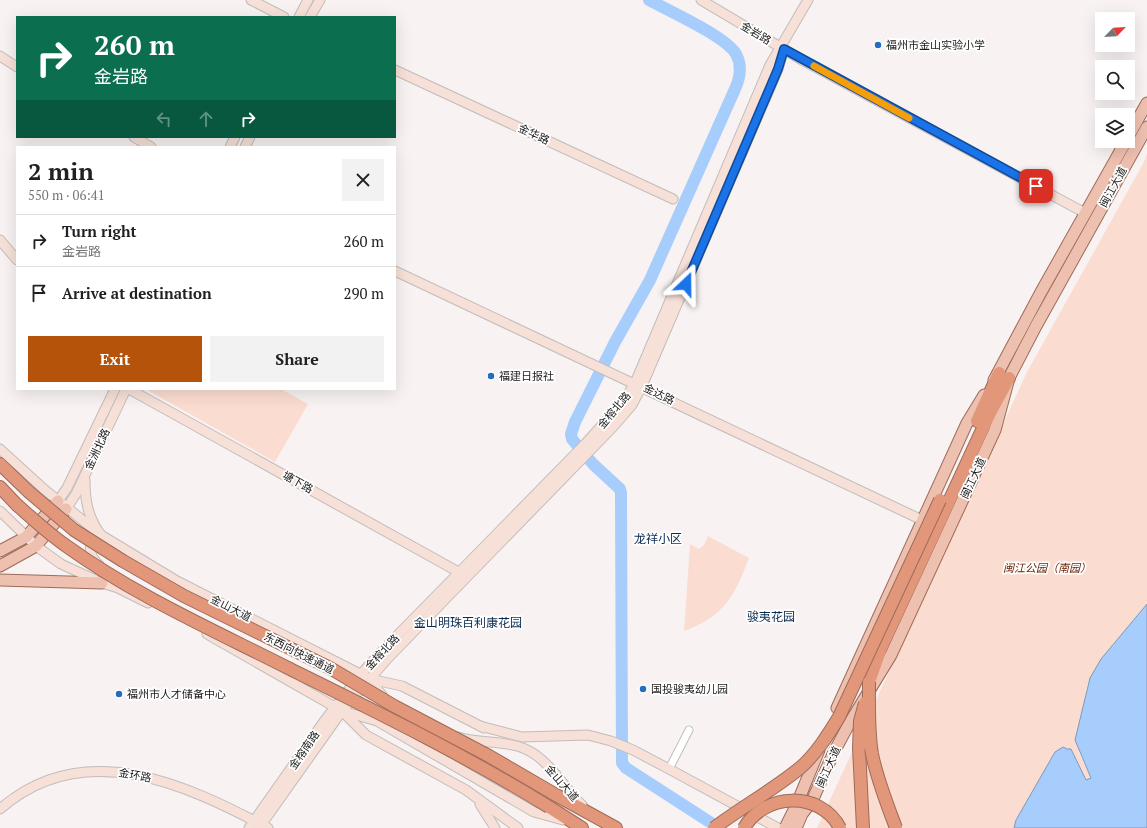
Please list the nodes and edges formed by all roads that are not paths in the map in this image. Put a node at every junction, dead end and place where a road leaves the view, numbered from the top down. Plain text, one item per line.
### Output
1 (251, 0) edge
2 (308, 0) edge
3 (320, 0) edge
4 (701, 0) edge
5 (808, 0) edge
6 (282, 16) edge
7 (300, 16) edge
8 (311, 16) edge
9 (782, 48) junction
10 (0, 56) edge
11 (16, 67) edge
12 (396, 70) edge
13 (1147, 102) edge
14 (1135, 124) edge
15 (1147, 127) edge
16 (136, 138) edge
17 (149, 146) edge
18 (1122, 148) edge
19 (673, 199) dead end
20 (1086, 213) junction
21 (0, 240) edge
22 (16, 259) edge
23 (396, 271) edge
24 (1004, 375) junction
25 (638, 384) junction
26 (115, 390) edge
27 (127, 390) edge
28 (129, 390) edge
29 (0, 448) edge
30 (0, 464) edge
31 (84, 477) junction
32 (0, 488) edge
33 (58, 501) junction
34 (944, 502) junction
35 (66, 509) junction
36 (0, 511) edge
37 (922, 520) junction
38 (101, 535) junction
39 (26, 537) junction
40 (36, 546) junction
41 (0, 551) edge
42 (0, 566) edge
43 (463, 574) junction
44 (0, 580) edge
45 (102, 583) junction
46 (118, 588) junction
47 (362, 674) junction
48 (370, 679) junction
49 (869, 682) junction
50 (339, 709) junction
51 (480, 726) junction
52 (689, 730) dead end
53 (518, 746) junction
54 (669, 769) junction
55 (466, 790) junction
56 (728, 802) junction
57 (0, 809) edge
58 (590, 814) junction
59 (258, 826) edge
60 (613, 826) edge
61 (581, 827) edge
62 (495, 828) edge
63 (518, 828) edge
64 (714, 828) edge
65 (744, 828) edge
66 (752, 828) edge
67 (778, 828) edge
68 (785, 828) edge
69 (796, 828) edge
70 (840, 828) edge
71 (863, 828) edge
72 (896, 828) edge

1 - 6 main road
2 - 7 main road
3 - 8 main road
4 - 9 main road, 金岩路
5 - 9 main road, 金榕北路
9 - 20 main road, 金岩路
9 - 25 main road, 金榕北路
10 - 11 main road
12 - 19 main road, 金华路
13 - 14 main road
15 - 24 main road, 闽江大道
16 - 17 main road
18 - 20 main road, 闽江大道
20 - 24 main road, 闽江大道
21 - 22 main road
23 - 25 main road, 金达路
24 - 34 highway
24 - 37 main road, 闽江大道
24 - 69 main road, 闽江大道
25 - 37 main road, 金达路
25 - 43 main road, 金榕北路
26 - 33 main road, 金洲北路
27 - 31 main road, 金洲北路
28 - 43 main road, 塘下路
29 - 33 main road, 金山大道
30 - 58 highway, 东西向快速通道, bridge
31 - 35 main road, 金洲北路
31 - 38 main road
32 - 61 highway, 东西向快速通道, bridge
33 - 35 main road, 金山大道
33 - 39 main road
34 - 49 highway
34 - 64 highway, bridge
35 - 38 main road, 金山大道
35 - 40 main road
36 - 39 main road
37 - 68 main road, 闽江大道
38 - 46 main road
38 - 47 main road, 金山大道
39 - 40 main road
39 - 41 main road
40 - 42 main road
40 - 45 main road
43 - 47 main road, 金榕北路
43 - 48 main road, 金榕北路
44 - 45 main road
45 - 46 main road
46 - 50 main road
47 - 48 main road, 金山大道
47 - 50 main road, 金榕南路
48 - 50 main road, 金榕南路
48 - 51 main road
48 - 53 main road, 金山大道
49 - 71 highway, bridge
49 - 72 highway, bridge
50 - 55 main road
50 - 59 main road, 金榕南路
50 - 61 main road
51 - 53 main road
51 - 54 main road
52 - 54 street
53 - 58 main road, 金山大道
54 - 56 main road
55 - 62 main road
55 - 63 main road
56 - 66 main road
56 - 67 main road
57 - 59 main road, 金环路
58 - 60 highway, 东西向快速通道
65 - 70 highway, bridge

